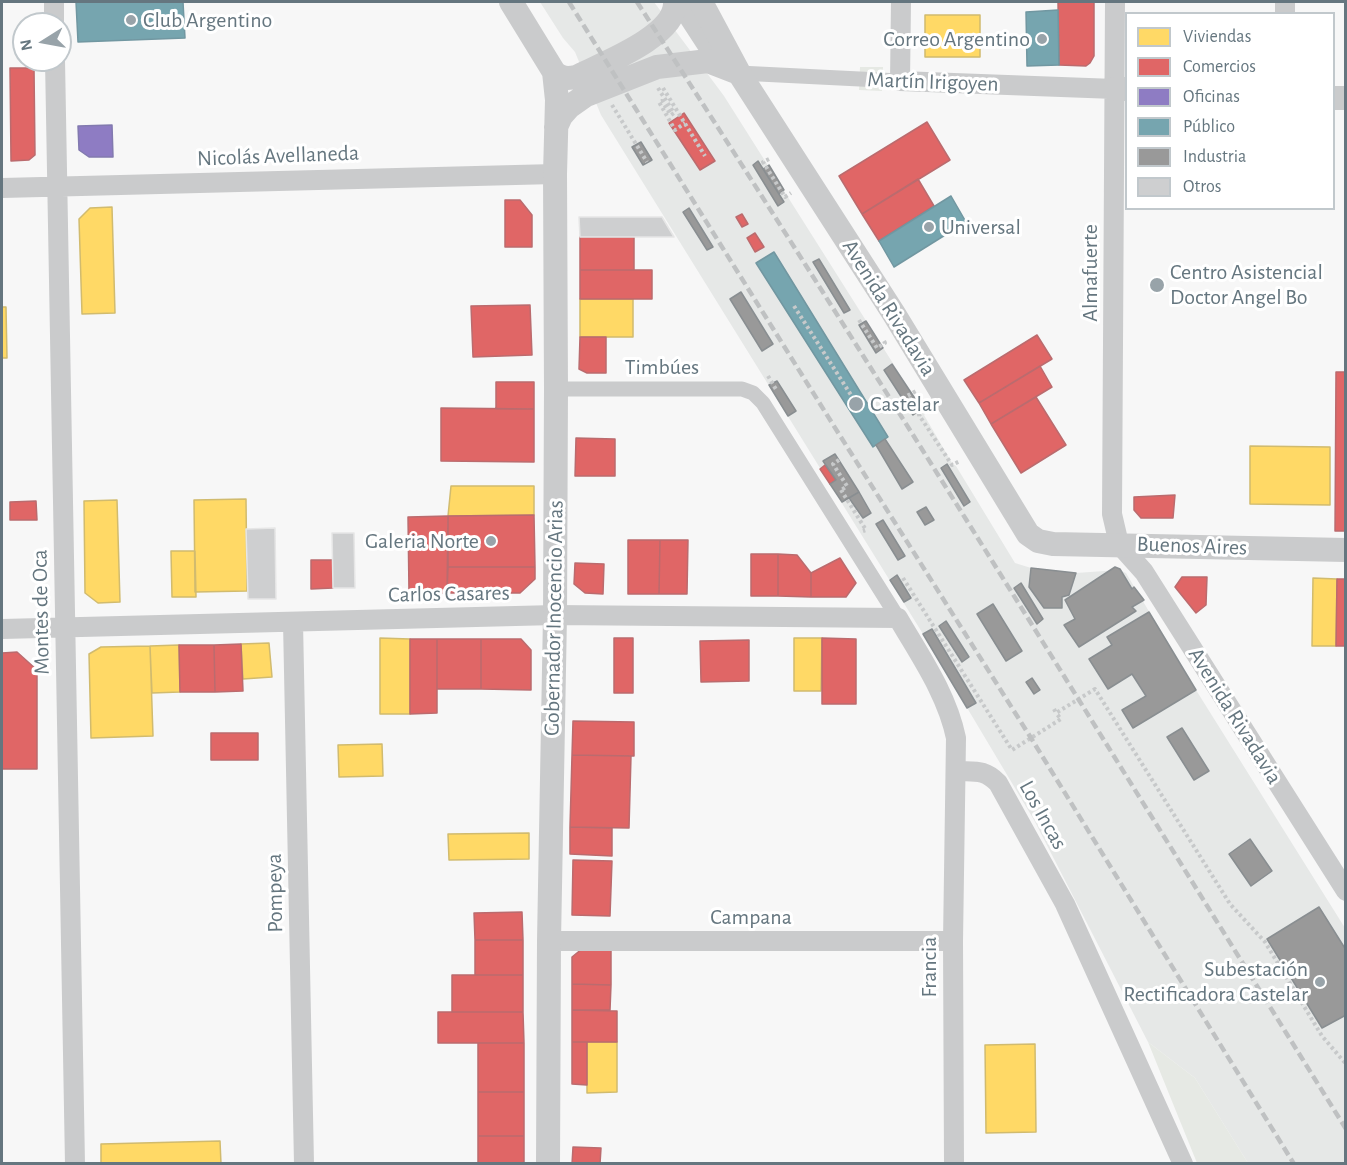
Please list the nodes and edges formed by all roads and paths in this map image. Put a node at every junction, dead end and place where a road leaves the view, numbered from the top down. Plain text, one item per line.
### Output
1 (511, 2) edge
2 (677, 2) edge
3 (701, 2) edge
4 (901, 2) edge
5 (1115, 2) edge
6 (55, 72) edge
7 (554, 72) junction
8 (739, 73) junction
9 (900, 81) junction
10 (669, 84) dead end
11 (660, 87) junction
12 (1121, 89) edge
13 (650, 90) dead end
14 (620, 100) dead end
15 (685, 123) junction
16 (556, 127) junction
17 (705, 156) dead end
18 (647, 162) dead end
19 (763, 162) dead end
20 (555, 174) junction
21 (57, 187) junction
22 (2, 188) edge
23 (785, 197) dead end
24 (794, 306) dead end
25 (859, 320) dead end
26 (875, 344) dead end
27 (556, 388) junction
28 (912, 393) dead end
29 (850, 395) dead end
30 (910, 400) junction
31 (910, 409) dead end
32 (839, 460) dead end
33 (952, 465) dead end
34 (867, 530) dead end
35 (1038, 542) joint
36 (1119, 544) junction
37 (1346, 550) edge
38 (903, 578) dead end
39 (555, 615) junction
40 (898, 618) junction
41 (293, 622) junction
42 (65, 628) junction
43 (2, 629) edge
44 (956, 771) junction
45 (1346, 891) edge
46 (549, 941) junction
47 (952, 941) junction
48 (1346, 1064) edge
49 (75, 1164) edge
50 (304, 1164) edge
51 (548, 1164) edge
52 (954, 1164) edge
53 (1183, 1164) edge

1 - 7 street
2 - 7 street
2 - 8 street, Avenida Rivadavia
3 - 8 street, Avenida Rivadavia
4 - 9 street
5 - 12 street, Almafuerte
6 - 21 street, Montes de Oca
7 - 16 street, Gobernador Inocencio Arias
8 - 9 street, Martín Irigoyen
8 - 16 street
8 - 35 street, Avenida Rivadavia
9 - 12 street, Martín Irigoyen
10 - 11 path
11 - 13 path
11 - 15 path
11 - 15 path
12 - 36 street, Almafuerte
14 - 18 path
15 - 17 path
16 - 20 street, Gobernador Inocencio Arias
19 - 23 path
20 - 21 street, Nicolás Avellaneda
20 - 27 street, Gobernador Inocencio Arias
21 - 22 street, Nicolás Avellaneda
21 - 42 street, Montes de Oca
24 - 29 path
25 - 26 path
27 - 39 street, Gobernador Inocencio Arias
27 - 40 street, Timbúes
28 - 30 path
30 - 31 path
30 - 33 path
32 - 34 path
35 - 36 street, Buenos Aires
36 - 37 street, Buenos Aires
36 - 45 street, Avenida Rivadavia
38 - 48 path
39 - 40 street, Carlos Casares
39 - 41 street, Carlos Casares
39 - 46 street, Gobernador Inocencio Arias
40 - 44 street
41 - 42 street, Carlos Casares
41 - 50 street, Pompeya
42 - 43 street, Carlos Casares
42 - 49 street, Montes de Oca
44 - 47 street, Francia
44 - 53 street, Los Incas
46 - 47 street, Campana
46 - 51 street, Gobernador Inocencio Arias
47 - 52 street, Francia

